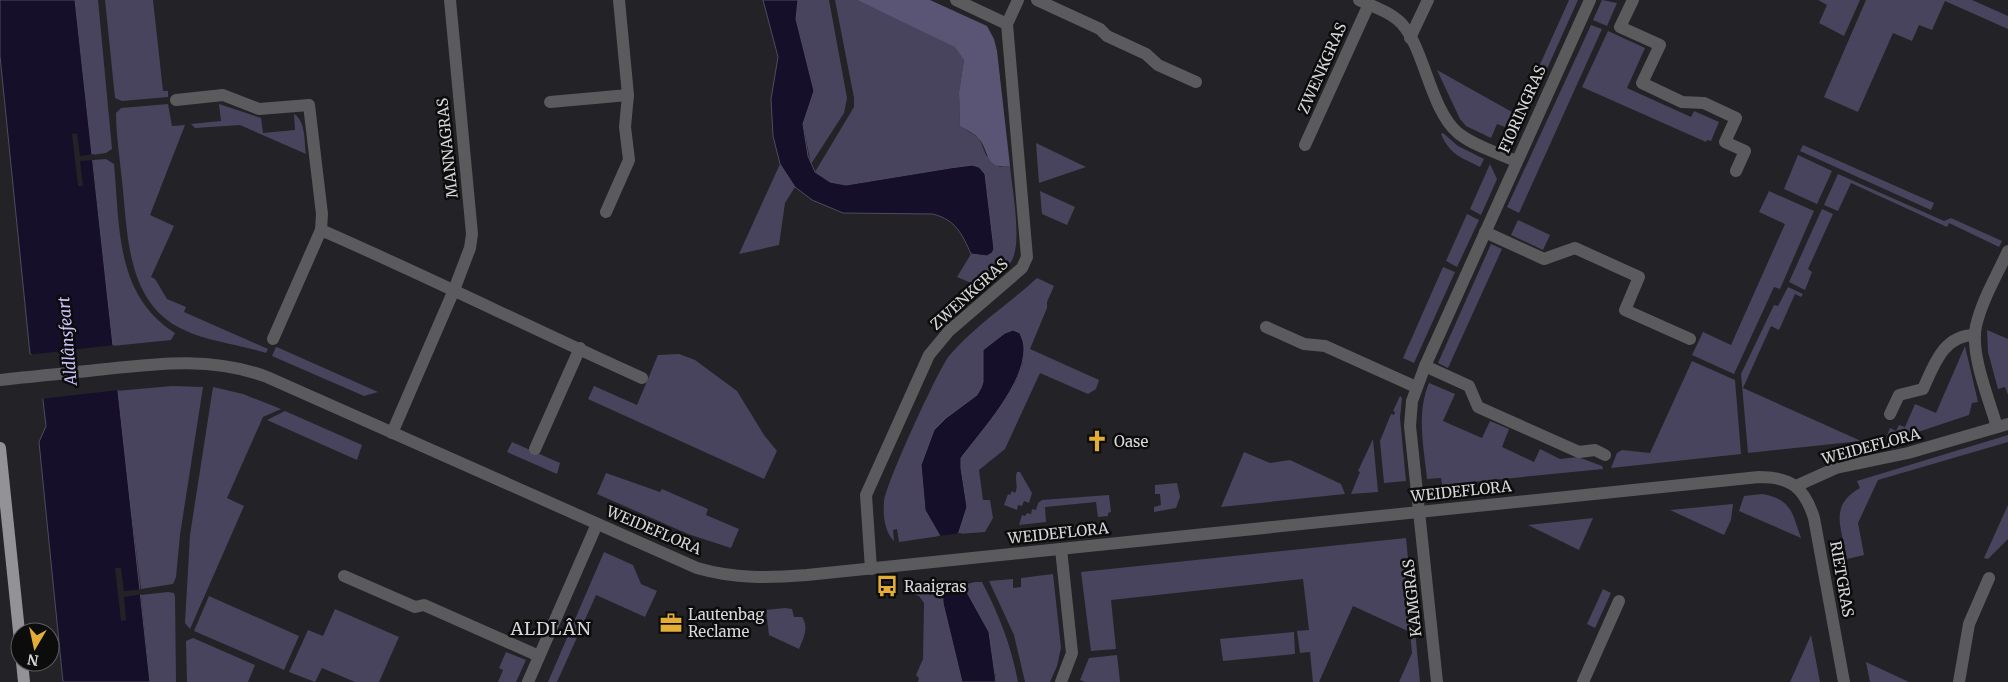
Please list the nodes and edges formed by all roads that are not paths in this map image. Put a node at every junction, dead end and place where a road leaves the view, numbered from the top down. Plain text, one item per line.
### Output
1 (450, 0) edge
2 (619, 0) edge
3 (956, 0) edge
4 (1018, 0) edge
5 (1037, 0) edge
6 (1428, 0) edge
7 (1590, 0) edge
8 (1633, 0) edge
9 (1364, 2) edge
10 (1007, 24) junction
11 (1410, 38) junction
12 (1196, 82) dead end
13 (628, 95) junction
14 (176, 100) dead end
15 (550, 102) dead end
16 (1306, 145) dead end
17 (1516, 161) junction
18 (1736, 171) dead end
19 (606, 212) dead end
20 (321, 230) junction
21 (1485, 232) junction
22 (2008, 251) edge
23 (454, 290) junction
24 (1266, 328) dead end
25 (1975, 335) junction
26 (273, 338) dead end
27 (1690, 339) dead end
28 (580, 348) junction
29 (1425, 366) junction
30 (642, 378) dead end
31 (0, 380) edge
32 (1416, 387) junction
33 (1890, 414) dead end
34 (2002, 425) edge
35 (392, 433) junction
36 (0, 448) edge
37 (535, 449) dead end
38 (1605, 455) dead end
39 (1796, 486) junction
40 (1420, 512) junction
41 (597, 524) junction
42 (1061, 549) junction
43 (872, 569) junction
44 (344, 576) dead end
45 (1989, 578) dead end
46 (1619, 601) dead end
47 (18, 622) edge
48 (539, 656) junction
49 (528, 682) edge
50 (1061, 682) edge
51 (1437, 682) edge
52 (1583, 682) edge
53 (1844, 682) edge
54 (1959, 682) edge

1 - 23 street, MANNAGRAS
2 - 13 street
3 - 10 street
4 - 10 street, ZWENKGRAS
5 - 12 street
6 - 11 street
7 - 17 street, FIORINGRAS
8 - 18 street
9 - 11 street, ZWENKGRAS
9 - 16 street, ZWENKGRAS
10 - 43 street, ZWENKGRAS
11 - 17 street, ZWENKGRAS
13 - 15 street
13 - 19 street
14 - 20 street
17 - 21 street, FIORINGRAS
20 - 23 street
20 - 26 street
21 - 27 street
21 - 29 street, FIORINGRAS
22 - 25 street
23 - 28 street
23 - 35 street, MANNAGRAS
24 - 32 street
25 - 33 street
25 - 34 street
28 - 30 street
28 - 37 street
29 - 32 street, FIORINGRAS
29 - 38 street
31 - 35 street, WEIDEFLORA
32 - 40 street, FIORINGRAS
34 - 39 street, WEIDEFLORA
35 - 41 street, WEIDEFLORA
36 - 47 main road
39 - 40 street, WEIDEFLORA
39 - 53 street, RIETGRAS
40 - 42 street, WEIDEFLORA
40 - 51 street, KAMGRAS
41 - 43 street, WEIDEFLORA
41 - 48 street
42 - 43 street, WEIDEFLORA
42 - 50 street
44 - 48 street
45 - 54 street
46 - 52 street
48 - 49 street

